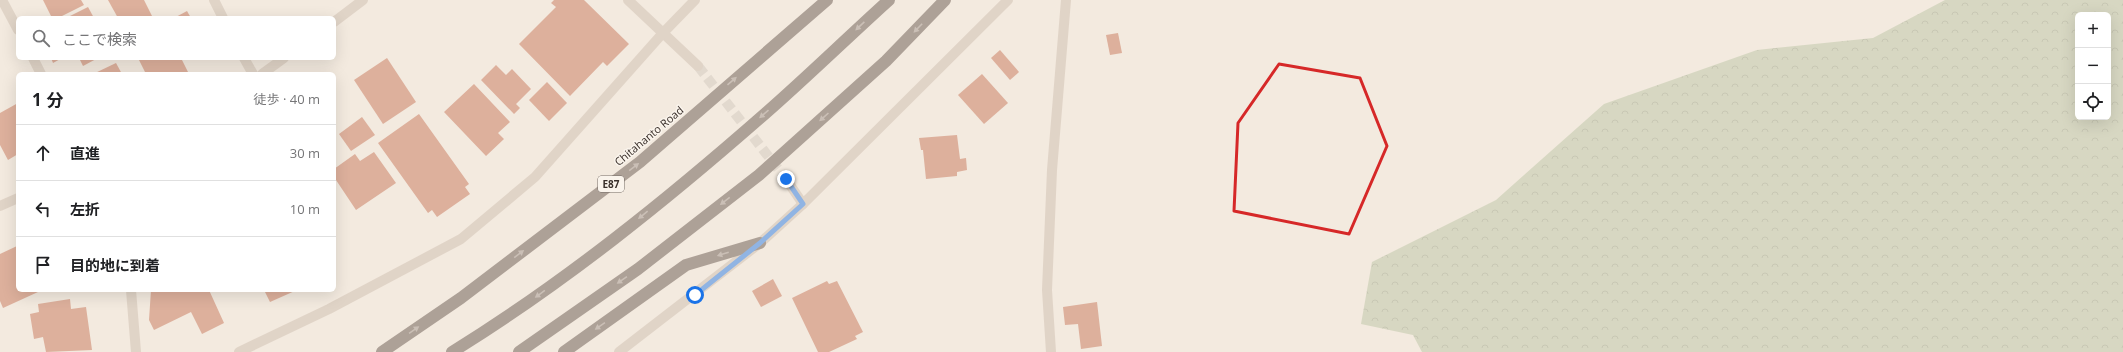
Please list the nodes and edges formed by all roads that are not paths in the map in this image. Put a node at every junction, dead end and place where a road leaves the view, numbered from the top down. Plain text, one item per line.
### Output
1 (2, 0) edge
2 (214, 0) edge
3 (363, 0) edge
4 (628, 0) edge
5 (695, 0) edge
6 (827, 0) edge
7 (889, 0) edge
8 (946, 0) edge
9 (1008, 0) edge
10 (1066, 0) edge
11 (222, 16) edge
12 (336, 20) edge
13 (16, 26) edge
14 (662, 34) junction
15 (34, 60) edge
16 (245, 60) edge
17 (281, 60) edge
18 (698, 66) tunnel mouth
19 (40, 72) edge
20 (252, 72) edge
21 (265, 72) edge
22 (786, 179) tunnel mouth
23 (16, 199) edge
24 (803, 204) junction
25 (0, 206) edge
26 (760, 243) junction
27 (131, 292) edge
28 (136, 352) edge
29 (239, 352) edge
30 (382, 352) edge
31 (452, 352) edge
32 (519, 352) edge
33 (564, 352) edge
34 (619, 352) edge
35 (1051, 352) edge

1 - 13 street
2 - 11 street
3 - 12 street
4 - 14 street
5 - 14 street
30 -> 6 highway, Chitahanto Road / E87
7 -> 31 highway
8 -> 32 highway
9 - 24 street
10 - 35 street
14 - 18 street
14 - 29 street
15 - 19 street
16 - 20 street
17 - 21 street
22 - 24 street
23 - 25 street
24 - 26 street
26 -> 33 highway
26 - 34 street
27 - 28 street

